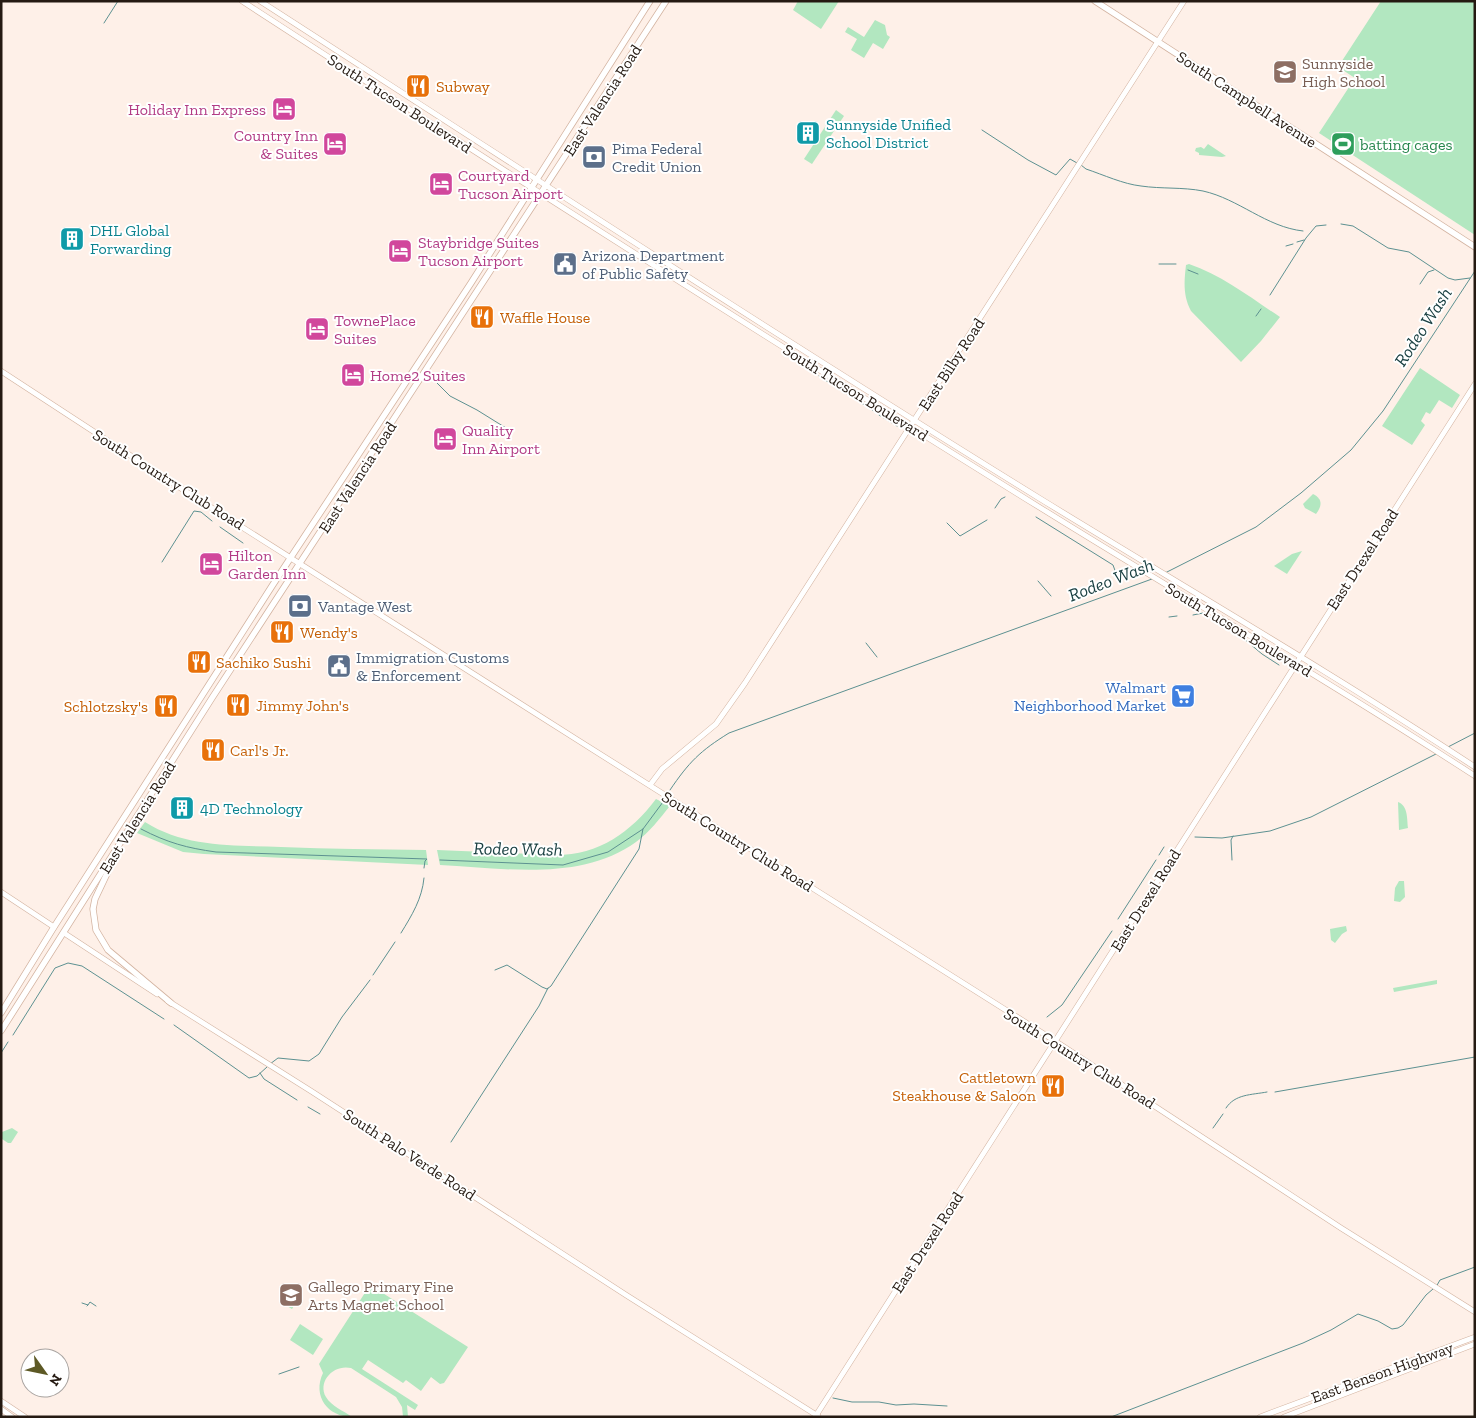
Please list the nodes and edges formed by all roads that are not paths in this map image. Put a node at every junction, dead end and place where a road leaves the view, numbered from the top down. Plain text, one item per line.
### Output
1 (242, 1) edge
2 (260, 1) edge
3 (650, 1) edge
4 (666, 1) edge
5 (1095, 1) edge
6 (1184, 1) edge
7 (1158, 41) junction
8 (592, 94) junction
9 (602, 100) junction
10 (536, 180) junction
11 (546, 186) junction
12 (532, 188) junction
13 (541, 194) junction
14 (1475, 247) edge
15 (471, 283) junction
16 (479, 289) junction
17 (1, 371) edge
18 (405, 383) junction
19 (1475, 384) edge
20 (414, 389) junction
21 (915, 420) junction
22 (911, 426) junction
23 (352, 464) junction
24 (361, 470) junction
25 (291, 557) junction
26 (300, 563) junction
27 (1300, 656) junction
28 (1296, 663) junction
29 (174, 741) junction
30 (182, 746) junction
31 (1475, 767) edge
32 (1475, 776) edge
33 (650, 785) junction
34 (124, 838) junction
35 (1, 892) edge
36 (54, 926) junction
37 (64, 933) junction
38 (172, 1003) junction
39 (1, 1013) edge
40 (1, 1030) edge
41 (1055, 1041) junction
42 (1475, 1312) edge
43 (1475, 1337) edge
44 (1475, 1344) edge
45 (1, 1401) edge
46 (1, 1409) edge
47 (817, 1416) edge
48 (12, 1417) edge
49 (25, 1417) edge
50 (1260, 1417) edge
51 (1284, 1417) edge

1 - 12 main road, South Tucson Boulevard
2 - 10 main road, South Tucson Boulevard
3 - 8 main road, East Valencia Road
4 - 9 main road, East Valencia Road
5 - 7 main road, South Campbell Avenue
6 - 7 main road, East Bilby Road
7 - 14 main road, South Campbell Avenue
7 - 21 main road, East Bilby Road
8 - 9 main road
8 - 10 main road, East Valencia Road
9 - 11 main road, East Valencia Road
10 - 11 main road, South Tucson Boulevard
10 - 12 main road, East Valencia Road
11 - 13 main road, East Valencia Road
11 - 21 main road, South Tucson Boulevard
12 - 13 main road, South Tucson Boulevard
12 - 15 main road, East Valencia Road
13 - 16 main road, East Valencia Road
13 - 22 main road, South Tucson Boulevard
15 - 16 main road
15 - 18 main road, East Valencia Road
16 - 20 main road, East Valencia Road
17 - 25 main road, South Country Club Road
18 - 20 main road
18 - 23 main road, East Valencia Road
19 - 27 main road, East Drexel Road
20 - 24 main road, East Valencia Road
21 - 22 main road, East Bilby Road
21 - 27 main road, South Tucson Boulevard
22 - 28 main road, South Tucson Boulevard
22 - 33 main road, East Bilby Road
23 - 24 main road
23 - 25 main road, East Valencia Road
24 - 26 main road, East Valencia Road
25 - 26 main road, South Country Club Road
25 - 29 main road, East Valencia Road
26 - 30 main road, East Valencia Road
26 - 33 main road, South Country Club Road
27 - 28 main road, East Drexel Road
27 - 31 main road, South Tucson Boulevard
28 - 32 main road, South Tucson Boulevard
28 - 41 main road, East Drexel Road
29 - 30 main road
29 - 36 main road, East Valencia Road
30 - 34 main road, East Valencia Road
33 - 41 main road, South Country Club Road
34 - 37 main road, East Valencia Road
34 - 38 main road
35 - 36 main road, South Palo Verde Road
36 - 37 main road, South Palo Verde Road
36 - 39 main road, East Valencia Road
37 - 38 main road, South Palo Verde Road
37 - 40 main road, East Valencia Road
38 - 47 main road, South Palo Verde Road
41 - 42 main road, South Country Club Road
41 - 47 main road, East Drexel Road
43 - 50 main road, East Benson Highway
44 - 51 main road, East Benson Highway
45 - 49 main road
46 - 48 main road

